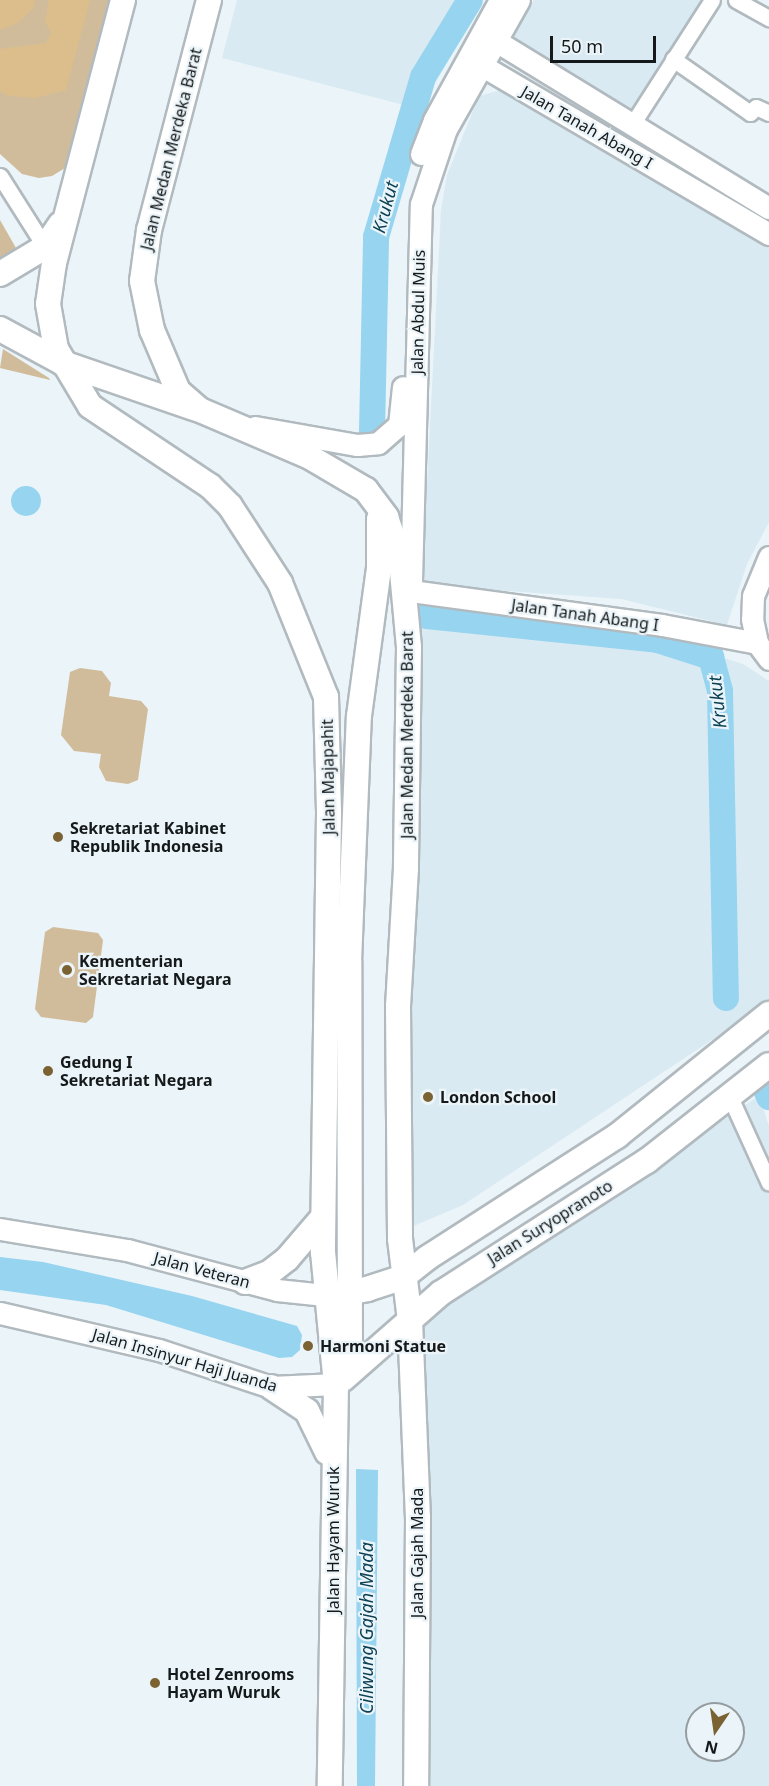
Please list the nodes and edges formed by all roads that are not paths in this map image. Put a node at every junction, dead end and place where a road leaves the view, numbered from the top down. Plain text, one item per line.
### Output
1 (123, 0) edge
2 (209, 0) edge
3 (500, 0) edge
4 (519, 0) edge
5 (712, 0) edge
6 (736, 0) edge
7 (769, 18) edge
8 (487, 36) junction
9 (673, 59) junction
10 (474, 61) junction
11 (769, 113) edge
12 (633, 123) junction
13 (0, 176) edge
14 (769, 208) edge
15 (63, 221) junction
16 (769, 234) edge
17 (45, 247) junction
18 (0, 274) edge
19 (0, 329) edge
20 (63, 363) junction
21 (200, 410) junction
22 (228, 422) junction
23 (376, 501) junction
24 (769, 556) edge
25 (411, 591) junction
26 (409, 647) junction
27 (763, 651) edge
28 (763, 1018) edge
29 (769, 1065) edge
30 (736, 1092) junction
31 (769, 1183) edge
32 (323, 1216) junction
33 (0, 1229) edge
34 (400, 1239) junction
35 (427, 1258) junction
36 (403, 1277) junction
37 (245, 1282) junction
38 (336, 1294) junction
39 (0, 1313) edge
40 (410, 1320) junction
41 (342, 1380) junction
42 (271, 1387) junction
43 (333, 1466) junction
44 (330, 1786) edge
45 (347, 1786) edge
46 (416, 1786) edge

1 - 15 main road
2 - 21 main road, Jalan Medan Merdeka Barat
3 - 8 main road, Jalan Abdul Muis
4 - 8 main road, Jalan Abdul Muis
5 - 9 street
6 - 7 street
8 - 10 main road, Jalan Abdul Muis
8 - 12 main road, Jalan Tanah Abang I
9 - 11 street
9 - 12 street
10 - 16 main road, Jalan Tanah Abang I
10 - 22 main road, Jalan Abdul Muis
10 - 25 main road, Jalan Abdul Muis
12 - 14 main road, Jalan Tanah Abang I
13 - 17 street
15 - 17 main road
15 - 20 main road
17 - 18 main road
19 - 20 main road, Jalan Majapahit
20 - 21 main road, Jalan Majapahit
20 - 32 main road, Jalan Majapahit
21 - 22 main road, Jalan Medan Merdeka Barat
22 - 23 main road, Jalan Medan Merdeka Barat
23 - 26 main road, Jalan Medan Merdeka Barat
23 - 38 main road
24 - 27 main road, Jalan Tanah Abang I
25 - 26 main road, Jalan Abdul Muis
25 - 27 main road, Jalan Tanah Abang I
26 - 34 main road, Jalan Medan Merdeka Barat
28 - 35 main road
29 - 30 main road, Jalan Suryopranoto
30 - 31 street
30 - 40 main road, Jalan Suryopranoto
32 - 37 main road
32 - 38 main road, Jalan Majapahit
33 - 37 main road, Jalan Veteran
34 - 35 main road
34 - 36 main road, Jalan Medan Merdeka Barat
35 - 36 main road
36 - 38 main road, Jalan Veteran
36 - 40 main road, Jalan Medan Merdeka Barat
37 - 38 main road, Jalan Veteran
38 - 41 main road, Jalan Hayam Wuruk
39 - 42 main road, Jalan Insinyur Haji Juanda
40 - 41 main road, Jalan Suryopranoto
40 - 46 main road, Jalan Gajah Mada
41 - 42 main road, Jalan Insinyur Haji Juanda
41 - 43 main road, Jalan Hayam Wuruk
41 - 45 main road, Jalan Hayam Wuruk
42 - 43 main road
43 - 44 main road, Jalan Hayam Wuruk

